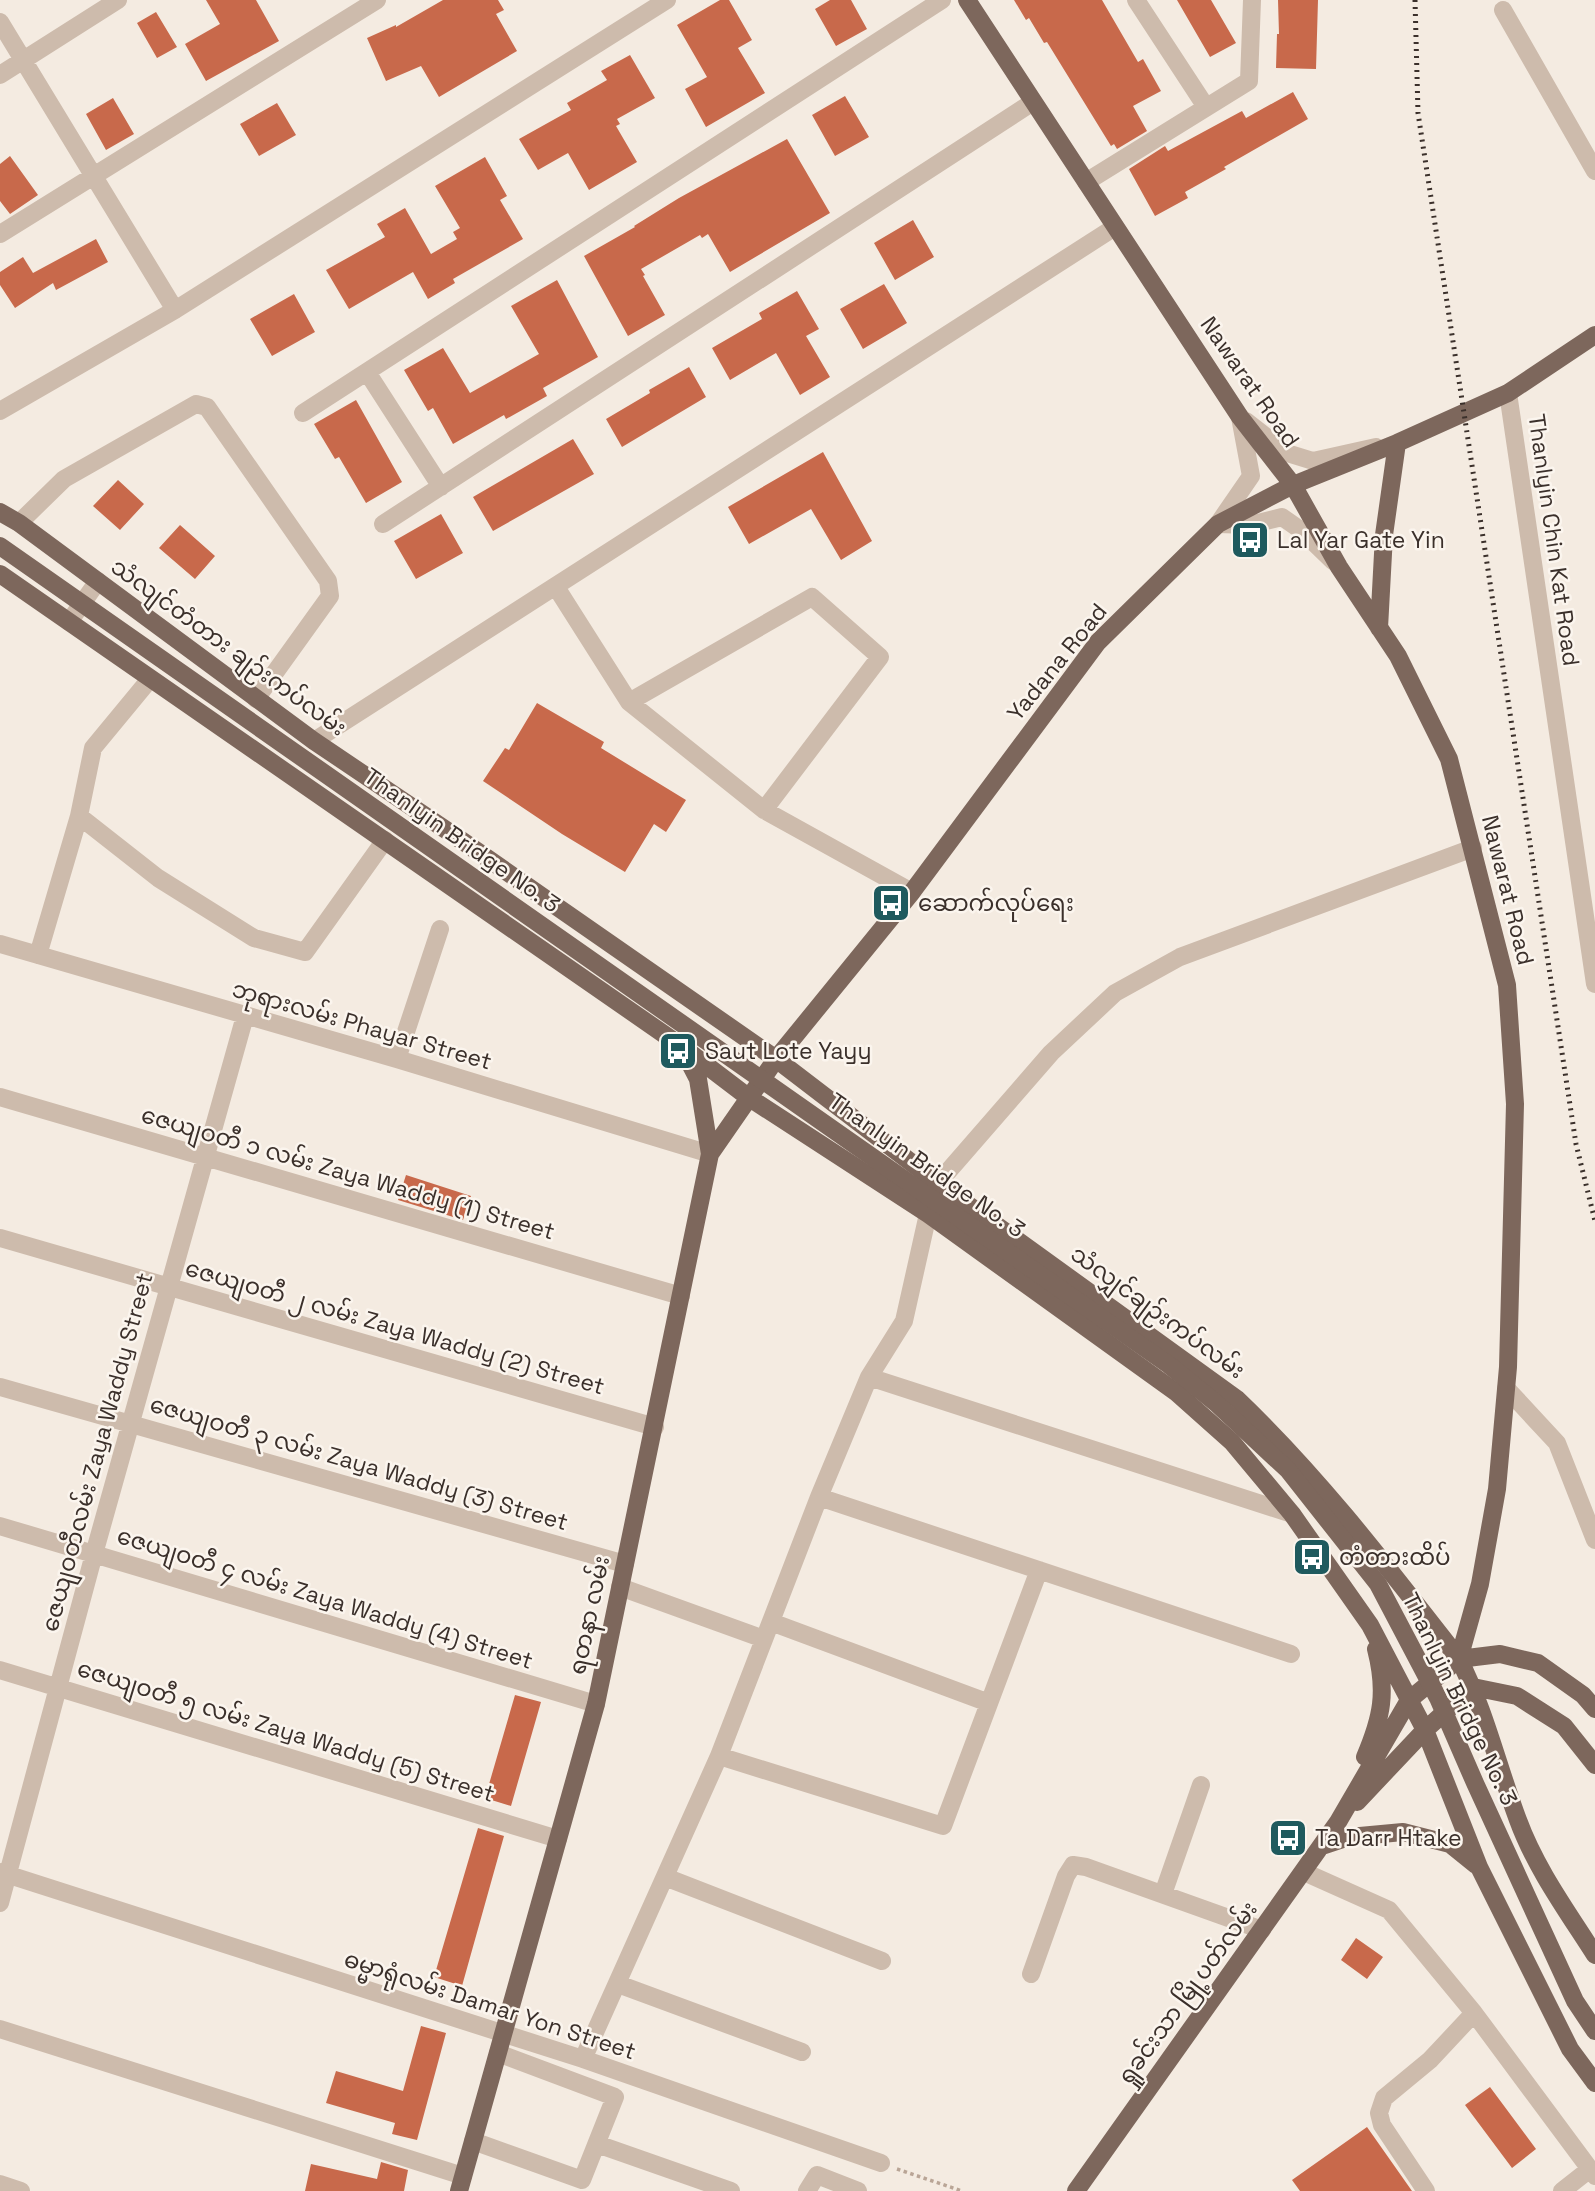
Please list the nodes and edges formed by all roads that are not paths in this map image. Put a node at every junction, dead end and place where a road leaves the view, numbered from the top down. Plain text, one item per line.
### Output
1 (118, 0) edge
2 (377, 0) edge
3 (667, 0) edge
4 (942, 0) edge
5 (1136, 0) edge
6 (1252, 0) edge
7 (974, 2) edge
8 (1503, 10) dead end
9 (0, 22) edge
10 (23, 60) junction
11 (0, 75) edge
12 (1032, 102) junction
13 (1206, 107) junction
14 (1595, 171) edge
15 (94, 176) junction
16 (1086, 183) junction
17 (1115, 227) junction
18 (0, 234) edge
19 (175, 310) junction
20 (1595, 335) edge
21 (367, 372) junction
22 (1508, 393) junction
23 (0, 411) edge
24 (303, 413) dead end
25 (1240, 417) junction
26 (1397, 443) junction
27 (1293, 485) junction
28 (441, 486) junction
29 (0, 512) edge
30 (19, 523) junction
31 (383, 524) dead end
32 (1218, 524) junction
33 (0, 546) edge
34 (1339, 567) junction
35 (0, 574) edge
36 (98, 581) junction
37 (556, 587) junction
38 (69, 622) junction
39 (1379, 628) junction
40 (150, 679) junction
41 (256, 699) junction
42 (629, 702) junction
43 (314, 741) junction
44 (764, 810) junction
45 (79, 816) junction
46 (384, 840) junction
47 (461, 840) junction
48 (1474, 848) junction
49 (436, 876) junction
50 (912, 892) junction
51 (1590, 909) edge
52 (440, 929) dead end
53 (0, 944) edge
54 (38, 955) junction
55 (1594, 974) edge
56 (245, 1016) junction
57 (681, 1046) junction
58 (397, 1059) junction
59 (776, 1059) junction
60 (0, 1097) edge
61 (748, 1097) junction
62 (710, 1154) junction
63 (204, 1157) junction
64 (938, 1183) junction
65 (928, 1214) junction
66 (0, 1238) edge
67 (168, 1287) junction
68 (681, 1296) junction
69 (869, 1377) junction
70 (0, 1387) edge
71 (1506, 1388) junction
72 (131, 1424) junction
73 (655, 1427) junction
74 (820, 1497) junction
75 (1292, 1514) junction
76 (0, 1526) edge
77 (1595, 1540) edge
78 (94, 1554) junction
79 (625, 1564) junction
80 (1039, 1570) junction
81 (620, 1587) junction
82 (771, 1622) junction
83 (1370, 1625) junction
84 (764, 1639) junction
85 (1291, 1654) dead end
86 (1459, 1659) junction
87 (0, 1671) edge
88 (58, 1687) junction
89 (1473, 1687) junction
90 (1409, 1700) junction
91 (989, 1703) junction
92 (596, 1704) junction
93 (1595, 1709) edge
94 (1425, 1730) junction
95 (719, 1756) junction
96 (1595, 1765) edge
97 (1201, 1785) dead end
98 (1338, 1822) junction
99 (558, 1839) junction
100 (1322, 1846) junction
101 (1479, 1867) junction
102 (1304, 1872) junction
103 (4, 1873) edge
104 (665, 1877) junction
105 (1163, 1894) junction
106 (0, 1903) edge
107 (1262, 1930) junction
108 (1595, 1955) edge
109 (882, 1961) dead end
110 (1031, 1974) dead end
111 (618, 1984) junction
112 (1474, 2013) junction
113 (0, 2029) edge
114 (1595, 2031) edge
115 (503, 2035) junction
116 (802, 2052) dead end
117 (498, 2053) junction
118 (583, 2059) junction
119 (1595, 2083) edge
120 (473, 2141) junction
121 (597, 2144) junction
122 (881, 2163) road end
123 (1592, 2172) edge
124 (0, 2184) edge
125 (461, 2184) edge
126 (21, 2191) edge
127 (731, 2191) edge
128 (807, 2191) edge
129 (858, 2191) edge
130 (1076, 2191) edge
131 (1426, 2191) edge
132 (1562, 2191) edge

1 - 10 street
2 - 15 street
3 - 19 street
4 - 21 street
5 - 13 street
6 - 13 street
7 - 12 main road, Nawarat Road
8 - 14 street
9 - 10 street
10 - 11 street
10 - 15 street
12 - 16 main road, Nawarat Road
12 - 28 street
13 - 16 street
15 - 18 street
15 - 19 street
16 - 17 main road, Nawarat Road
17 - 25 main road, Nawarat Road
17 - 37 street
19 - 23 street
20 - 22 main road
21 - 24 street
21 - 28 street
22 - 26 main road, Yadana Road
22 - 51 street, Thanlyin Chin Kat Road
25 - 26 street
25 - 27 main road, Nawarat Road
25 - 32 street
26 - 27 main road, Yadana Road
26 - 39 main road
27 - 32 main road, Yadana Road
27 - 34 main road, Nawarat Road
28 - 31 street
29 - 30 main road, သံလျင်တံတား ချဉ်းကပ်လမ်း
30 - 36 main road, သံလျင်တံတား ချဉ်းကပ်လမ်း
30 - 41 street
32 - 34 street
32 - 50 main road, Yadana Road
33 - 114 main road, Thanlyin Bridge No. 3, bridge
34 - 39 main road, Nawarat Road
35 - 38 main road
36 - 38 street
36 - 41 main road, သံလျင်တံတား ချဉ်းကပ်လမ်း
37 - 42 street
37 - 43 street
38 - 40 main road
39 - 48 main road, Nawarat Road
40 - 45 street
40 - 46 main road
41 - 43 main road, သံလျင်တံတား ချဉ်းကပ်လမ်း
42 - 44 street
42 - 44 street
43 - 47 main road, သံလျင်တံတား ချဉ်းကပ်လမ်း
44 - 50 street
45 - 46 street
45 - 54 street
46 - 49 main road
47 - 49 main road
47 - 59 main road, သံလျင်တံတား ချဉ်းကပ်လမ်း
48 - 64 street
48 - 71 main road, Nawarat Road
49 - 57 main road
50 - 59 main road, Yadana Road
51 - 55 street, Thanlyin Chin Kat Road
52 - 58 street
53 - 54 street, ဘုရားလမ်း Phayar Street
54 - 56 street, ဘုရားလမ်း Phayar Street
56 - 58 street, ဘုရားလမ်း Phayar Street
56 - 63 street, ဇေယျဝတီလမ်း Zaya Waddy Street
57 - 61 main road
57 - 62 main road
58 - 62 street, ဘုရားလမ်း Phayar Street
59 - 61 main road, ရတနာ လမ်း
59 - 64 main road, သံလျှင်ချဉ်းကပ်လမ်း
60 - 63 street, ဇေယျဝတီ ၁ လမ်း Zaya Waddy (1) Street
61 - 62 main road, ရတနာ လမ်း
61 - 65 main road
62 - 68 main road, ရတနာ လမ်း
63 - 67 street, ဇေယျဝတီလမ်း Zaya Waddy Street
63 - 68 street, ဇေယျဝတီ ၁ လမ်း Zaya Waddy (1) Street
64 - 65 street
64 - 86 main road, သံလျှင်ချဉ်းကပ်လမ်း
65 - 69 street
65 - 75 main road
66 - 67 street, ဇေယျဝတီ ၂ လမ်း Zaya Waddy (2) Street
67 - 72 street, ဇေယျဝတီလမ်း Zaya Waddy Street
67 - 73 street, ဇေယျဝတီ ၂ လမ်း Zaya Waddy (2) Street
68 - 73 main road, ရတနာ လမ်း
69 - 74 street
69 - 75 street
70 - 72 street, ဇေယျဝတီ ၃ လမ်း Zaya Waddy (3) Street
71 - 77 street
71 - 86 main road, Nawarat Road
72 - 78 street, ဇေယျဝတီလမ်း Zaya Waddy Street
72 - 79 street, ဇေယျဝတီ ၃ လမ်း Zaya Waddy (3) Street
73 - 79 main road, ရတနာ လမ်း
74 - 80 street
74 - 82 street
75 - 83 main road
76 - 78 street, ဇေယျဝတီ ၄ လမ်း Zaya Waddy (4) Street
78 - 88 street, ဇေယျဝတီလမ်း Zaya Waddy Street
78 - 92 street, ဇေယျဝတီ ၄ လမ်း Zaya Waddy (4) Street
79 - 81 main road, ရတနာ လမ်း
80 - 85 street
80 - 91 street
81 - 84 street
81 - 92 main road, ရတနာ လမ်း
82 - 84 street
82 - 91 street
83 - 90 main road
83 - 98 main road
84 - 95 street
86 - 89 main road, သံလျှင်ချဉ်းကပ်လမ်း
86 - 90 main road
86 - 93 main road
87 - 88 street, ဇေယျဝတီ ၅ လမ်း Zaya Waddy (5) Street
88 - 99 street, ဇေယျဝတီ ၅ လမ်း Zaya Waddy (5) Street
88 - 103 street, ဇေယျဝတီလမ်း Zaya Waddy Street
89 - 94 main road
89 - 96 main road
89 - 108 main road
90 - 94 main road
90 - 98 main road, ရှုခင်းသာ မြို့ပတ်လမ်း
91 - 95 street
92 - 99 main road, ရတနာ လမ်း
94 - 98 main road, ရှုခင်းသာ မြို့ပတ်လမ်း
94 - 101 main road
95 - 104 street
97 - 105 street
98 - 100 main road, ရှုခင်းသာ မြို့ပတ်လမ်း
99 - 115 main road, ရတနာ လမ်း
100 - 101 main road
100 - 102 main road, ရှုခင်းသာ မြို့ပတ်လမ်း
101 - 119 main road
102 - 107 main road, ရှုခင်းသာ မြို့ပတ်လမ်း
102 - 112 street
103 - 106 street, ဇေယျဝတီလမ်း Zaya Waddy Street
103 - 115 street, ဓမ္မာရုံလမ်း Damar Yon Street
104 - 109 street
104 - 111 street
105 - 107 street
105 - 110 street
107 - 130 main road, ရှုခင်းသာ မြို့ပတ်လမ်း
111 - 116 street
111 - 118 street
112 - 123 street
112 - 131 street
113 - 125 street
115 - 117 main road, ရတနာ လမ်း
115 - 118 street, ဓမ္မာရုံလမ်း Damar Yon Street
117 - 120 main road, ရတနာ လမ်း
117 - 121 street
118 - 122 street, ဓမ္မာရုံလမ်း Damar Yon Street
120 - 121 street
120 - 125 main road, ရတနာ လမ်း
121 - 127 street
123 - 132 street
124 - 126 street
128 - 129 street

